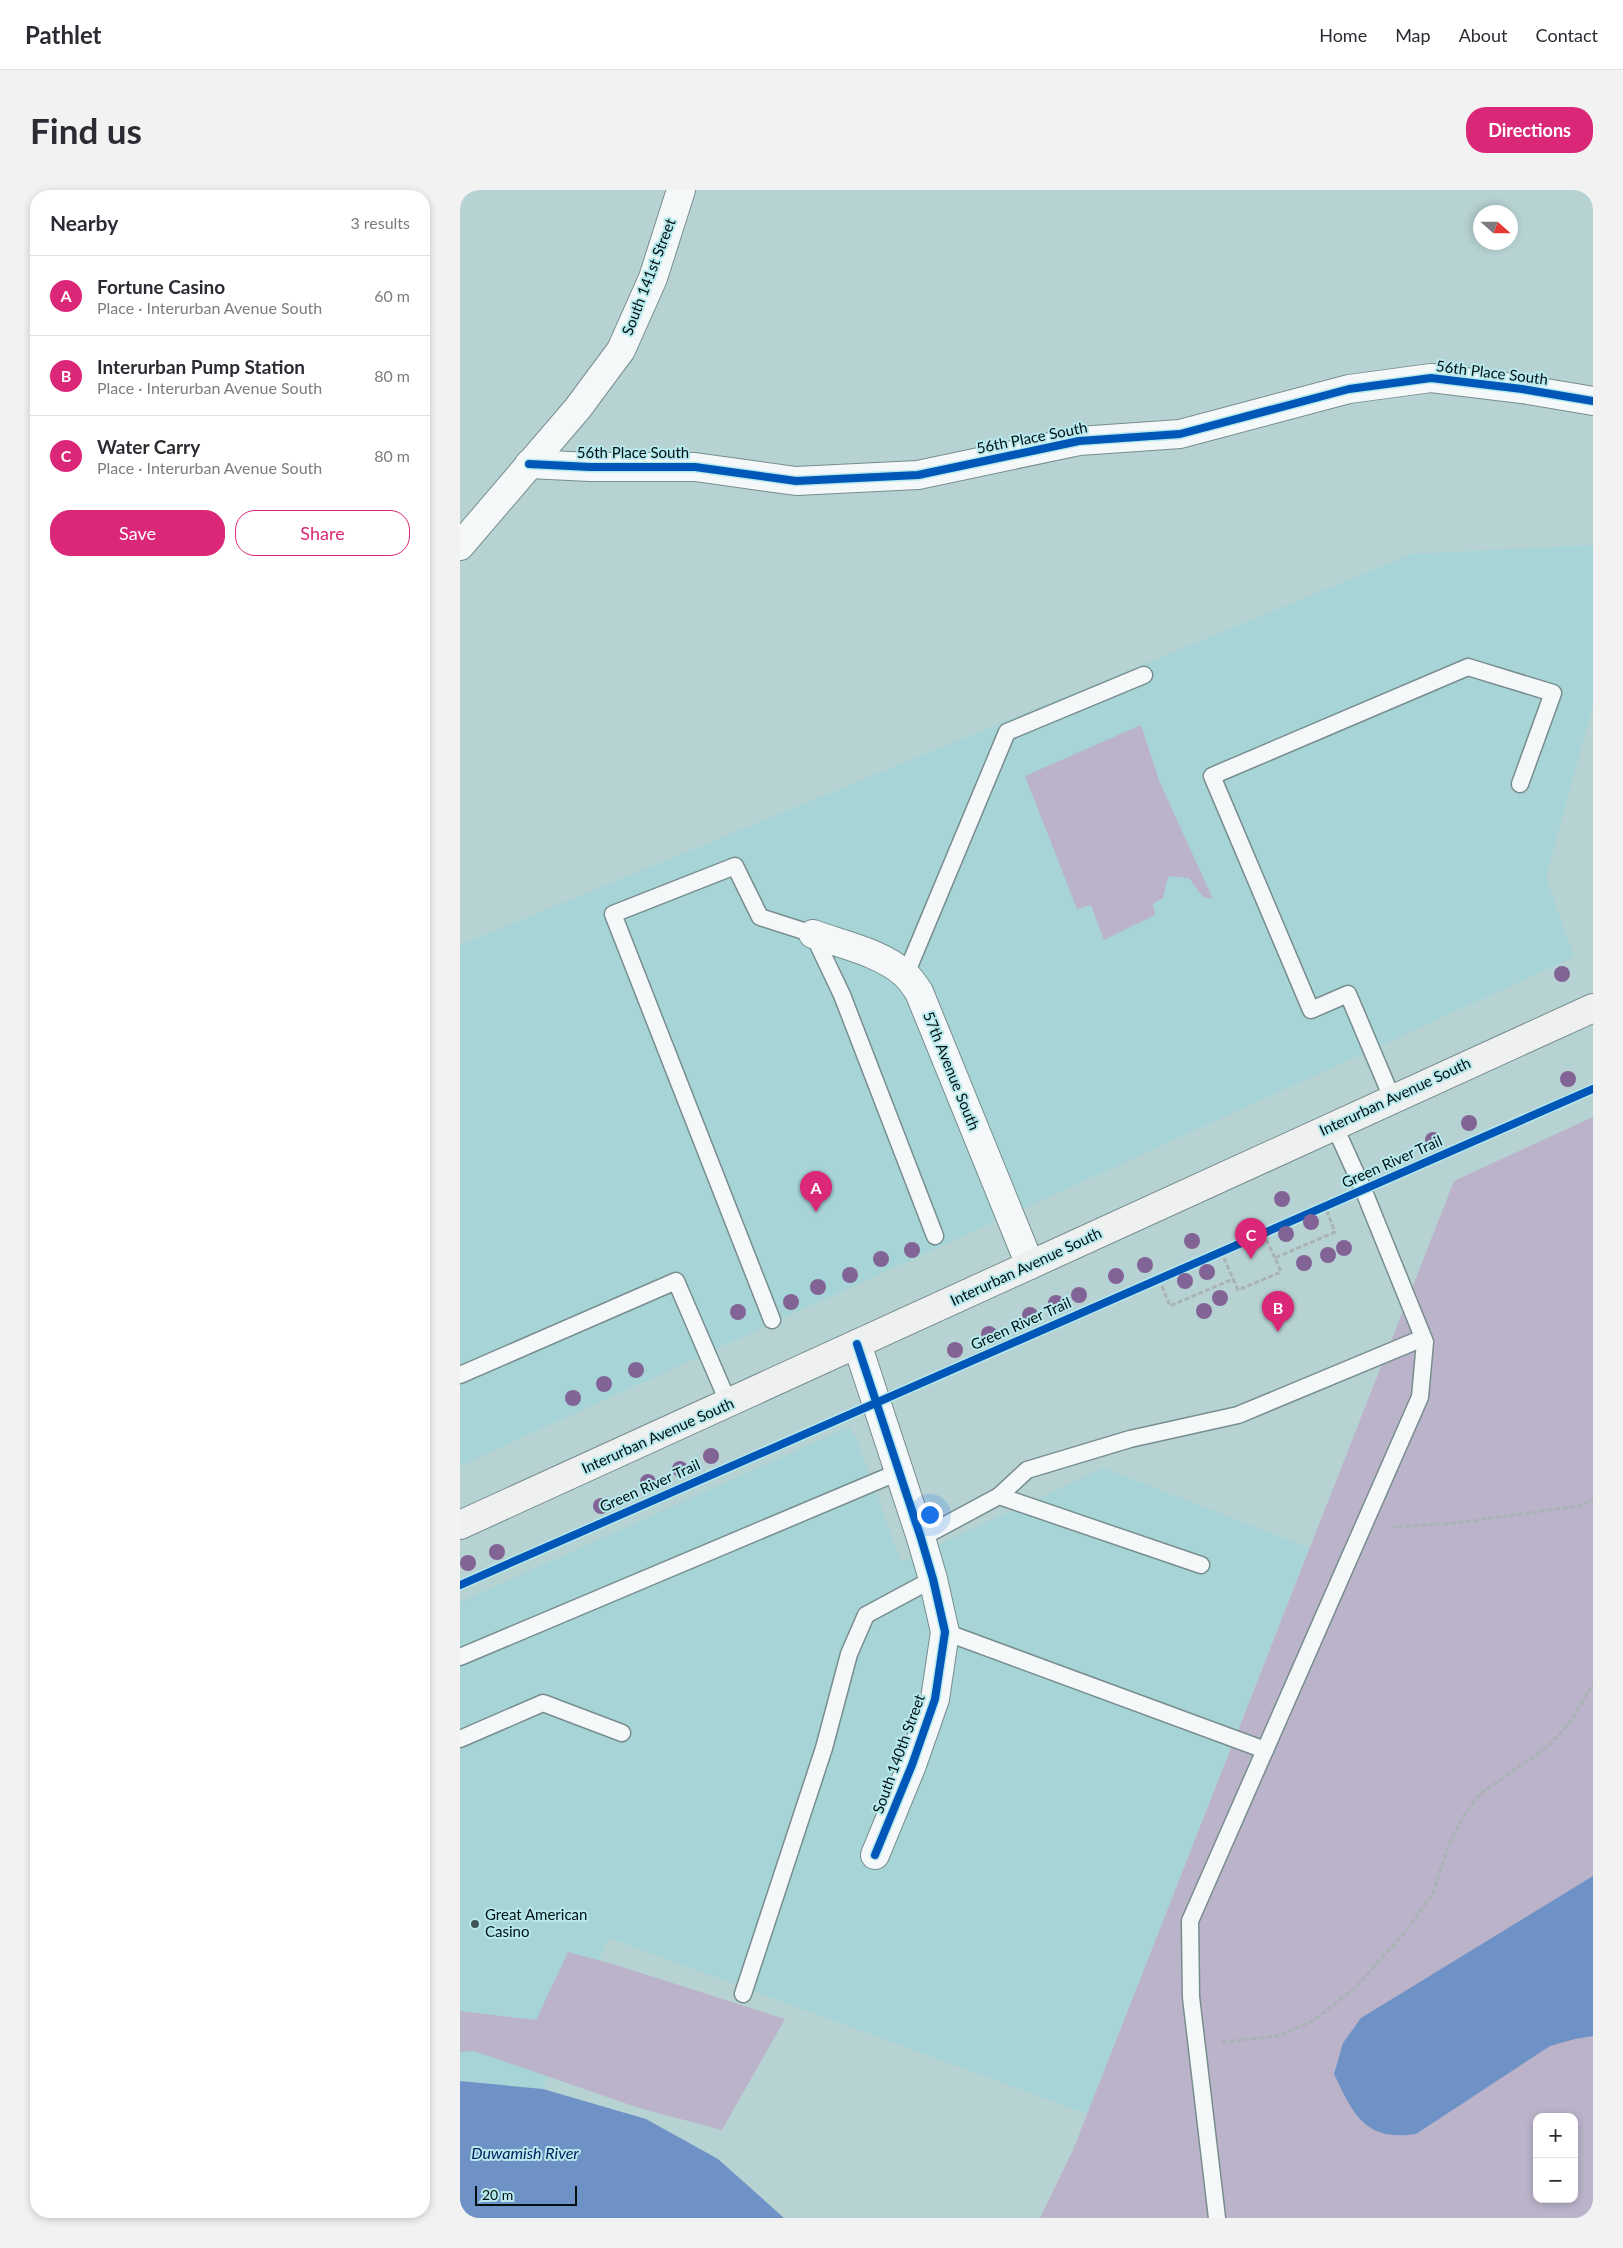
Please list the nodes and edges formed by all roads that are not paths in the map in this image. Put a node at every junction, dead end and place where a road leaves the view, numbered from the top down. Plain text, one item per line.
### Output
1 (681, 190) edge
2 (1593, 401) edge
3 (530, 464) junction
4 (460, 546) edge
5 (1144, 675) dead end
6 (1520, 784) dead end
7 (813, 934) junction
8 (906, 974) junction
9 (1593, 1008) edge
10 (1392, 1098) junction
11 (1334, 1125) junction
12 (935, 1236) dead end
13 (1030, 1265) junction
14 (772, 1320) dead end
15 (1423, 1338) junction
16 (857, 1344) junction
17 (460, 1375) edge
18 (729, 1404) junction
19 (901, 1472) junction
20 (999, 1496) junction
21 (460, 1525) edge
22 (921, 1538) junction
23 (1201, 1565) dead end
24 (934, 1579) junction
25 (945, 1632) junction
26 (460, 1657) edge
27 (622, 1733) dead end
28 (460, 1738) edge
29 (1265, 1750) junction
30 (875, 1855) dead end
31 (742, 1994) dead end
32 (1217, 2218) edge

1 - 3 street, South 141st Street
2 - 3 street, 56th Place South
3 - 4 street, South 141st Street
5 - 8 lane
6 - 10 lane
7 - 8 street, 57th Avenue South
7 - 12 lane
7 - 14 lane
8 - 13 street, 57th Avenue South
9 - 10 main road, Interurban Avenue South
10 - 11 main road, Interurban Avenue South
11 - 13 main road, Interurban Avenue South
11 - 15 lane
13 - 16 main road, Interurban Avenue South
15 - 20 lane
15 - 29 lane
16 - 18 main road, Interurban Avenue South
16 - 19 street, South 140th Street
17 - 18 lane
18 - 21 main road, Interurban Avenue South
19 - 22 street, South 140th Street
19 - 26 lane
20 - 22 lane
20 - 23 lane
22 - 24 street, South 140th Street
24 - 25 street, South 140th Street
24 - 31 lane
25 - 29 lane
25 - 30 street, South 140th Street
27 - 28 lane
29 - 32 lane

